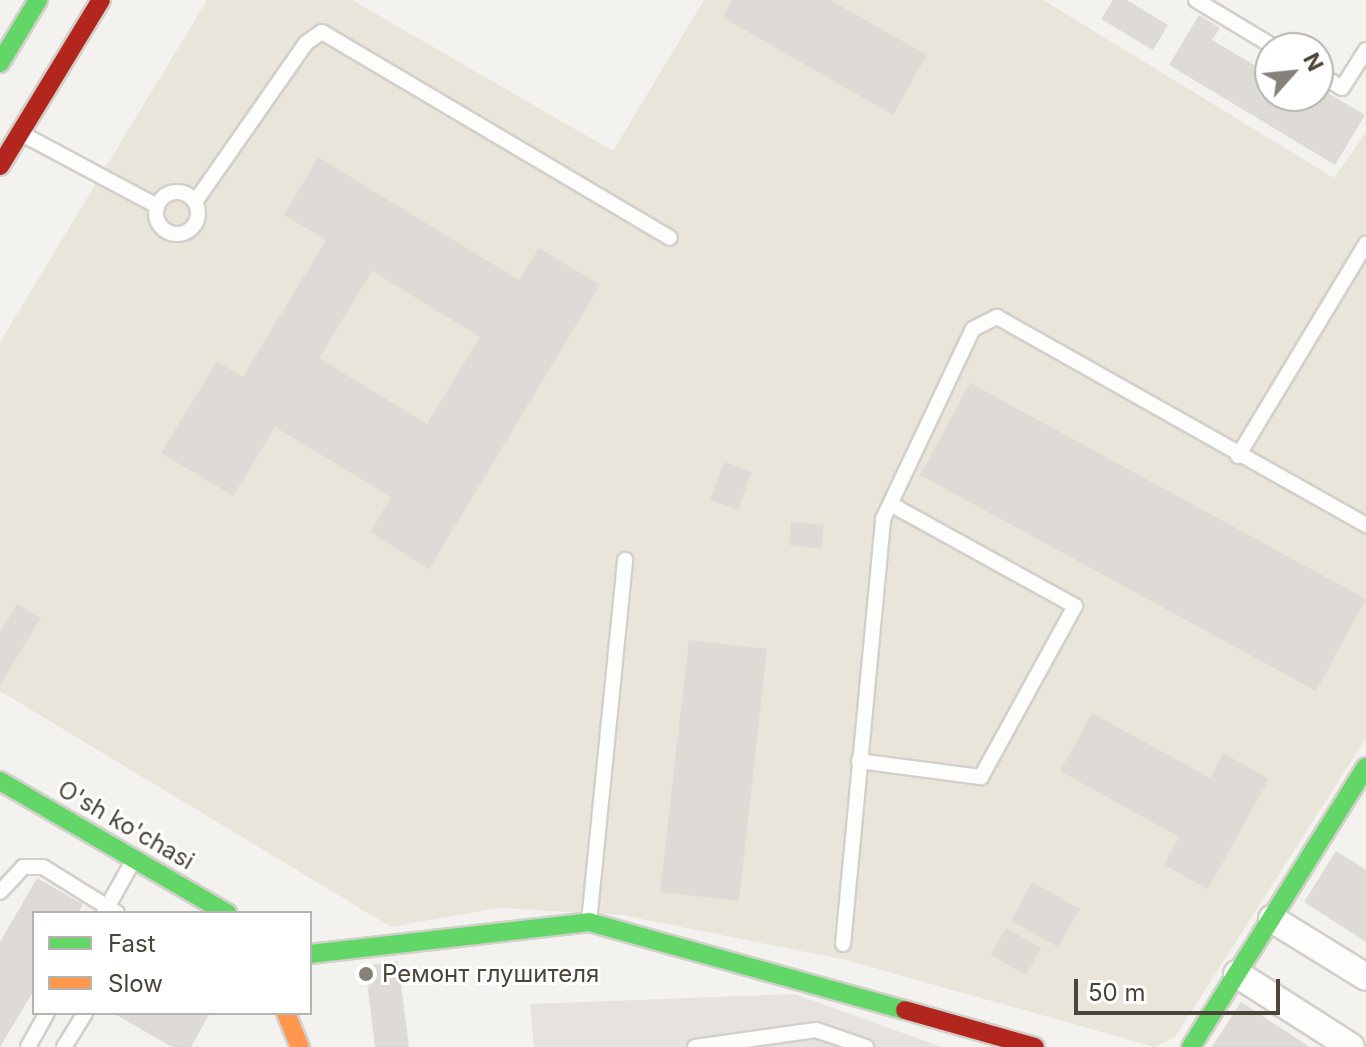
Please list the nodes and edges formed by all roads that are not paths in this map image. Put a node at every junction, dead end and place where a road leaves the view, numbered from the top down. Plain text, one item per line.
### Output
1 (38, 0) edge
2 (101, 0) edge
3 (1196, 0) edge
4 (1254, 35) edge
5 (1366, 50) edge
6 (0, 63) edge
7 (1334, 83) edge
8 (20, 133) junction
9 (0, 166) edge
10 (195, 202) junction
11 (157, 206) junction
12 (670, 238) dead end
13 (1366, 244) edge
14 (1238, 456) junction
15 (890, 504) junction
16 (1366, 525) edge
17 (625, 560) dead end
18 (859, 761) junction
19 (0, 781) edge
20 (1362, 783) edge
21 (135, 859) junction
22 (0, 892) edge
23 (110, 911) edge
24 (224, 911) edge
25 (1272, 919) junction
26 (589, 922) junction
27 (843, 944) dead end
28 (312, 954) edge
29 (1237, 974) junction
30 (1366, 977) edge
31 (46, 1015) edge
32 (84, 1015) edge
33 (287, 1015) edge
34 (28, 1047) edge
35 (64, 1047) edge
36 (300, 1047) edge
37 (695, 1047) edge
38 (866, 1047) edge
39 (1035, 1047) edge
40 (1191, 1047) edge
41 (1351, 1047) edge

1 - 6 street
2 - 8 street
3 - 4 lane
5 - 7 lane
8 - 9 street
8 - 11 lane
10 - 11 lane
10 - 11 lane
10 - 12 lane
13 - 14 lane
14 - 15 lane
14 - 16 lane
15 - 18 lane
15 - 18 lane
17 - 26 lane
18 - 27 lane
19 - 21 street, O'sh ko'chasi
20 - 25 street
21 - 23 lane
21 - 24 street, O'sh ko'chasi
22 - 23 lane
25 - 29 street
25 - 30 street
26 - 28 street
26 - 39 street
29 - 40 street
29 - 41 street
31 - 34 lane
32 - 35 lane
33 - 36 street
37 - 38 lane

